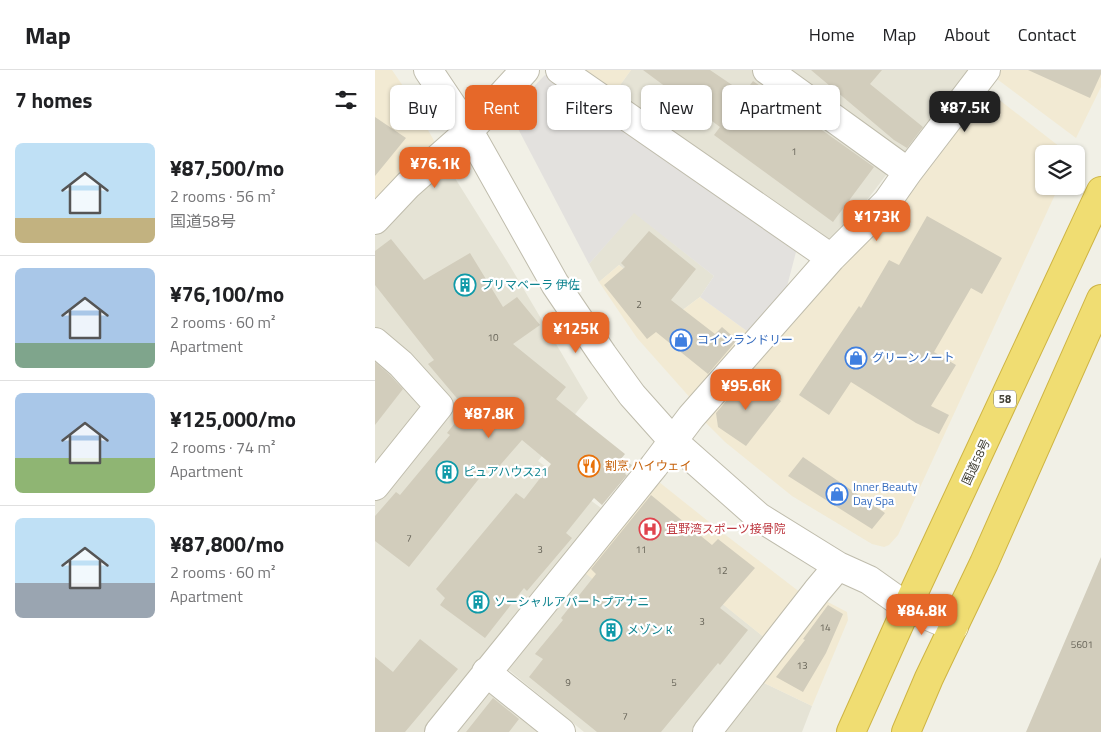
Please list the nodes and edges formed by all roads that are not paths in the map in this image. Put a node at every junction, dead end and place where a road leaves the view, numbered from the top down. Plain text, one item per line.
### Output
1 (428, 70) edge
2 (525, 70) edge
3 (560, 70) edge
4 (767, 70) edge
5 (986, 70) edge
6 (469, 131) junction
7 (908, 172) junction
8 (1101, 191) edge
9 (375, 220) edge
10 (831, 258) junction
11 (1101, 299) edge
12 (375, 342) edge
13 (673, 442) junction
14 (375, 486) edge
15 (838, 566) junction
16 (907, 606) junction
17 (953, 627) junction
18 (486, 672) junction
19 (439, 732) edge
20 (561, 732) edge
21 (707, 732) edge
22 (851, 732) edge
23 (906, 732) edge

1 - 6 street
2 - 6 street
3 - 10 street
4 - 7 street
5 - 7 street
6 - 9 street
6 - 13 street
7 - 10 street
8 - 16 highway, 国道58号 / 58
10 - 13 street
11 - 17 highway
12 - 14 street
13 - 15 street
13 - 18 street
15 - 16 street
15 - 21 street
16 - 17 street
16 - 22 highway, 国道58号 / 58
17 - 23 highway
18 - 19 street
18 - 20 street

